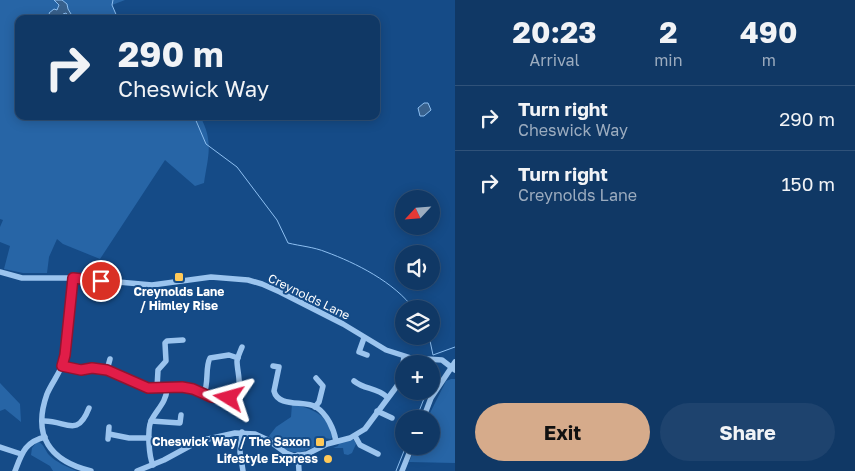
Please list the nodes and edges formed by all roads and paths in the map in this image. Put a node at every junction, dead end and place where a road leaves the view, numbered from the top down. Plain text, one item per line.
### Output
1 (0, 272) edge
2 (73, 278) junction
3 (364, 338) junction
4 (183, 340) dead end
5 (242, 347) dead end
6 (367, 355) dead end
7 (399, 355) edge
8 (238, 358) junction
9 (110, 359) dead end
10 (440, 360) edge
11 (62, 366) junction
12 (273, 366) dead end
13 (454, 366) edge
14 (107, 370) junction
15 (316, 378) dead end
16 (354, 381) dead end
17 (157, 388) junction
18 (395, 388) edge
19 (167, 389) junction
20 (204, 394) junction
21 (387, 397) junction
22 (315, 407) junction
23 (89, 408) dead end
24 (426, 410) edge
25 (377, 411) junction
26 (181, 415) dead end
27 (392, 418) dead end
28 (43, 421) junction
29 (151, 421) junction
30 (242, 432) junction
31 (109, 433) dead end
32 (355, 436) junction
33 (45, 437) junction
34 (149, 438) junction
35 (336, 441) junction
36 (0, 446) edge
37 (22, 454) junction
38 (378, 454) dead end
39 (408, 455) edge
40 (298, 456) junction
41 (153, 465) junction
42 (15, 471) edge
43 (91, 471) edge
44 (136, 471) edge
45 (243, 471) edge
46 (299, 471) edge
47 (402, 471) edge

1 - 2 street, Creynolds Lane
2 - 3 street, Creynolds Lane
2 - 11 street
3 - 6 street
3 - 7 street, Creynolds Lane
4 - 17 street
5 - 8 street
8 - 20 street
8 - 20 street
9 - 14 street
10 - 13 street, Creynolds Lane
11 - 14 street
11 - 28 street
12 - 22 street
13 - 24 street
14 - 17 street
15 - 22 street
16 - 21 street
17 - 19 street
18 - 21 street
19 - 20 street
19 - 29 street
21 - 25 street
22 - 35 street
23 - 28 street
25 - 27 street
25 - 32 street
26 - 29 street
28 - 33 street
29 - 34 street
30 - 40 street
30 - 41 street
30 - 45 street
31 - 34 street
32 - 35 street
32 - 38 street
33 - 37 street
33 - 43 street
34 - 41 street
35 - 40 street
36 - 37 street
37 - 42 street
39 - 47 street
40 - 46 street
41 - 44 street

